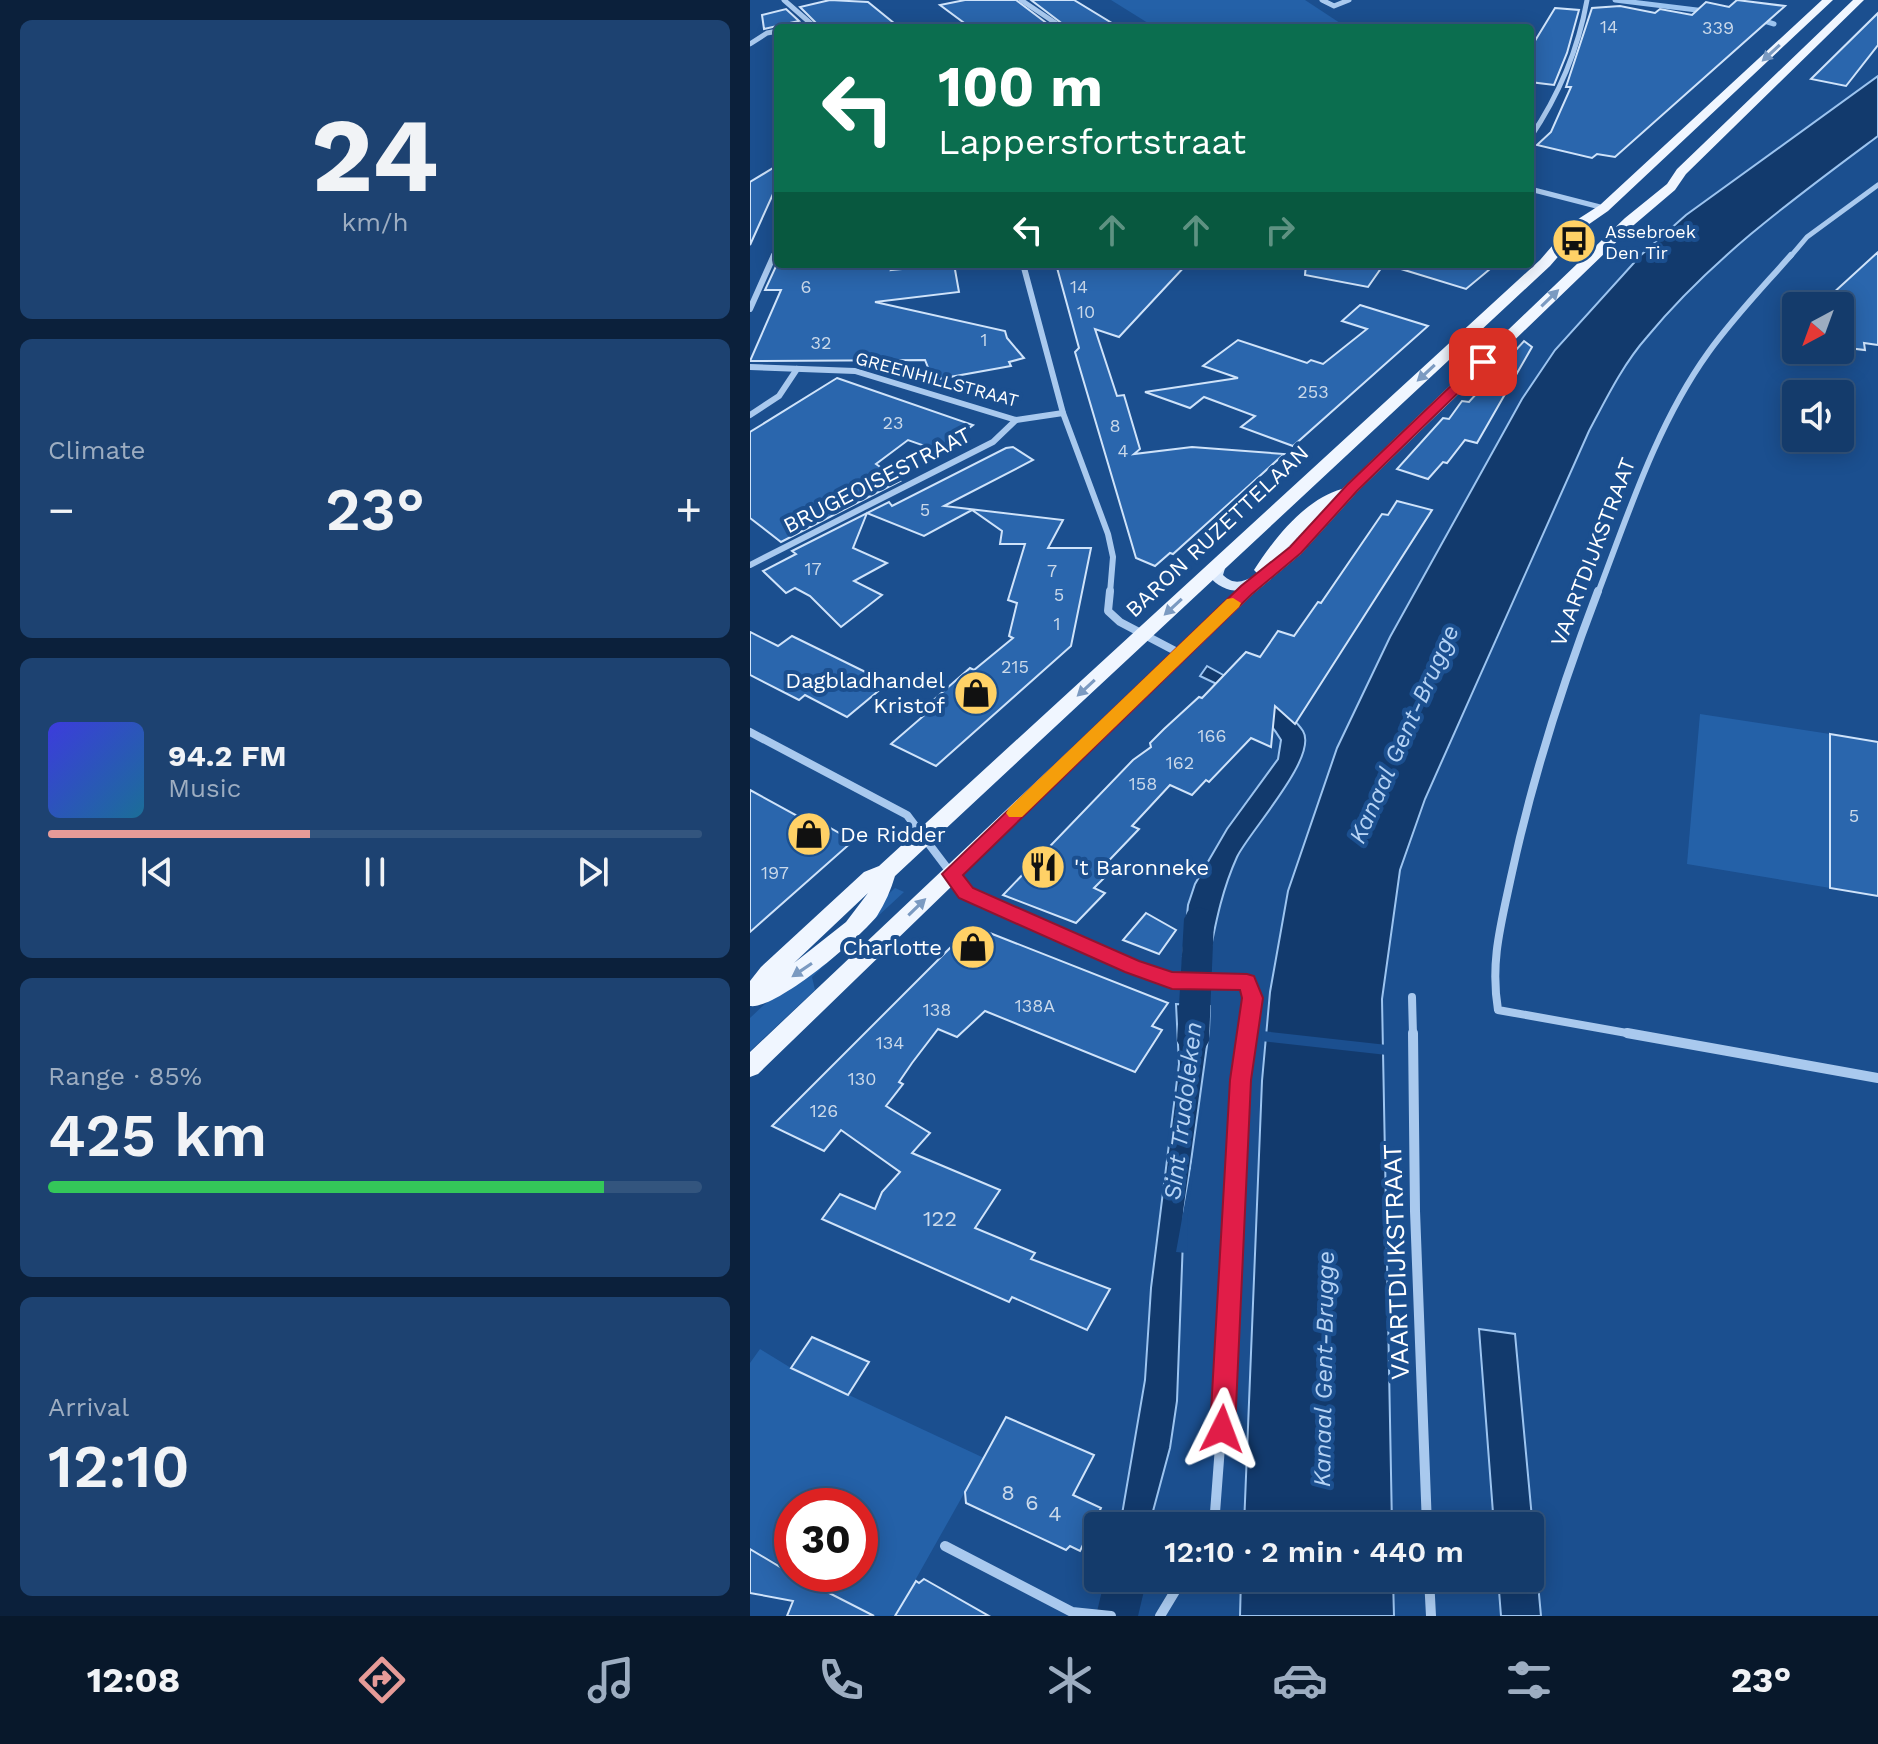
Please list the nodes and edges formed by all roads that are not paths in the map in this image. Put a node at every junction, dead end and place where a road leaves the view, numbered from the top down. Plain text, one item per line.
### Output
1 (784, 0) edge
2 (1021, 0) edge
3 (1322, 0) edge
4 (1349, 0) edge
5 (1587, 0) edge
6 (1828, 0) edge
7 (1859, 0) edge
8 (811, 24) edge
9 (1057, 24) edge
10 (774, 32) edge
11 (750, 44) edge
12 (1534, 132) edge
13 (1878, 185) edge
14 (1534, 190) edge
15 (1604, 208) junction
16 (774, 255) edge
17 (1024, 268) edge
18 (750, 309) edge
19 (750, 367) edge
20 (797, 369) junction
21 (1063, 413) junction
22 (750, 415) edge
23 (1016, 420) junction
24 (750, 565) edge
25 (1219, 565) junction
26 (1257, 580) junction
27 (1143, 635) junction
28 (1181, 654) junction
29 (750, 732) edge
30 (924, 837) junction
31 (952, 874) junction
32 (1412, 997) dead end
33 (750, 999) edge
34 (750, 1067) edge
35 (1878, 1078) edge
36 (1215, 1512) edge
37 (1426, 1512) edge
38 (945, 1546) dead end
39 (1175, 1592) edge
40 (1430, 1592) edge
41 (1106, 1615) edge
42 (1160, 1616) edge
43 (1431, 1616) edge

1 - 8 street
2 - 9 street
3 - 4 street
5 - 12 street
6 -> 15 main road, BARON RUZETTELAAN
26 -> 7 main road
10 - 11 street
13 - 35 street, VAARTDIJKSTRAAT
14 - 15 street
15 -> 25 main road, BARON RUZETTELAAN
16 - 18 street
17 - 21 street
19 - 20 street, GREENHILLSTRAAT
20 - 22 street
20 - 23 street, GREENHILLSTRAAT
21 - 23 street, GREENHILLSTRAAT
21 - 27 street
23 - 24 street, BRUGEOISESTRAAT
25 - 26 main road
25 -> 27 main road, BARON RUZETTELAAN
26 - 28 main road
27 - 28 street
27 -> 30 main road, BARON RUZETTELAAN
28 - 31 main road
29 - 30 street
30 - 31 street
30 -> 33 main road, BARON RUZETTELAAN
34 -> 31 main road
31 - 36 street
32 - 37 street, VAARTDIJKSTRAAT
38 - 41 street
39 - 42 street
40 - 43 street

